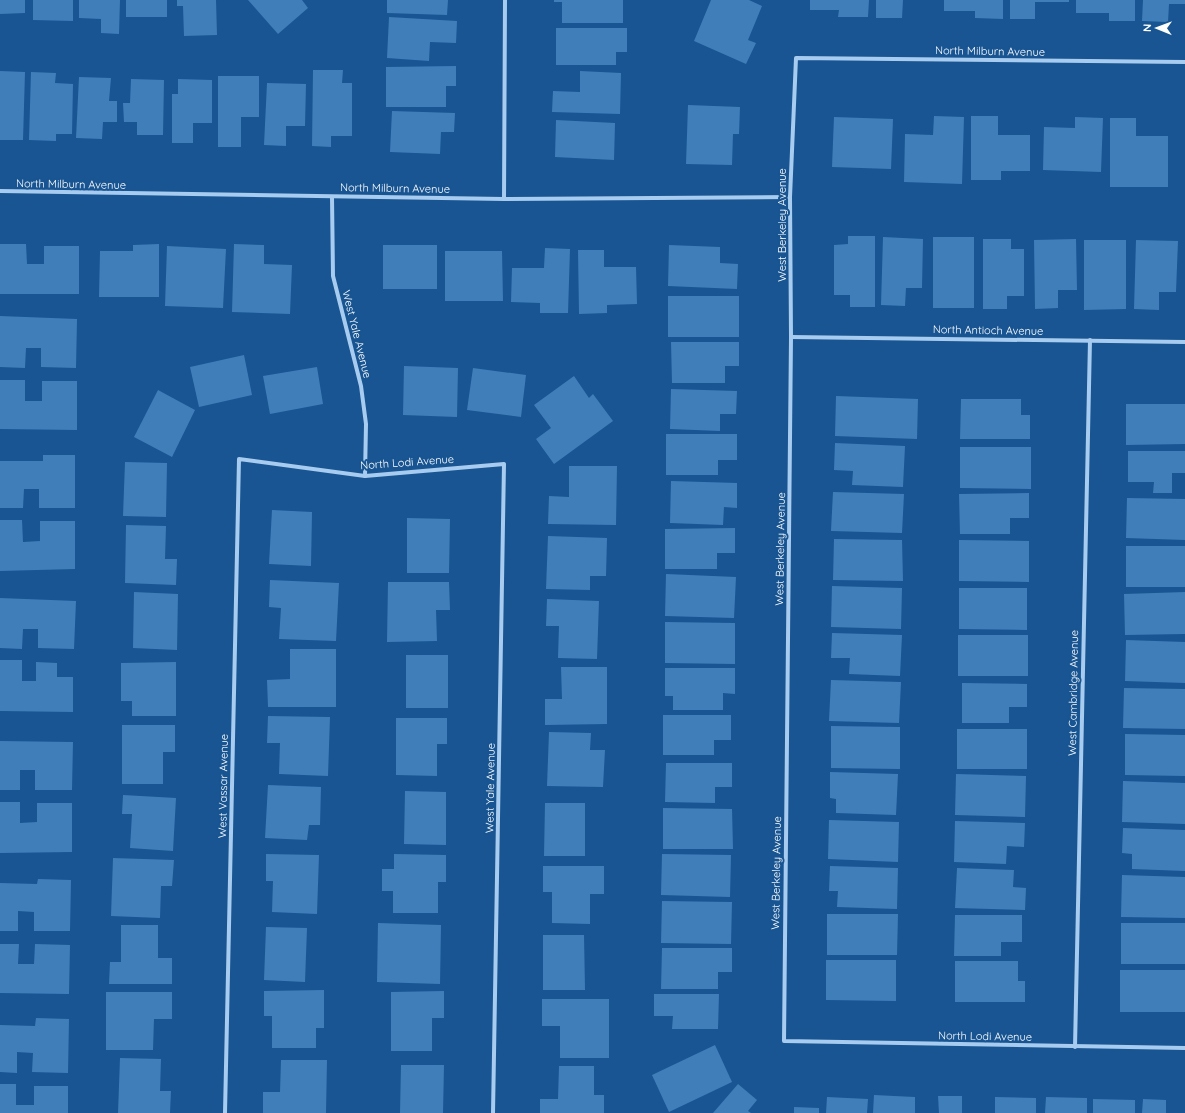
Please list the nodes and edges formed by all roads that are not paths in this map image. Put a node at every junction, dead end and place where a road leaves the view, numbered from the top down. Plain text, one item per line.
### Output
1 (505, 0) edge
2 (796, 58) joint
3 (1185, 62) edge
4 (0, 191) edge
5 (332, 197) junction
6 (790, 197) junction
7 (504, 199) junction
8 (791, 337) junction
9 (1090, 340) junction
10 (1185, 342) edge
11 (239, 458) joint
12 (504, 464) joint
13 (365, 476) junction
14 (784, 1041) joint
15 (1075, 1047) junction
16 (1185, 1048) edge
17 (225, 1113) edge
18 (493, 1113) edge

1 - 7 street
2 - 3 street, North Milburn Avenue
2 - 6 street, West Berkeley Avenue
4 - 5 street, North Milburn Avenue
5 - 7 street, North Milburn Avenue
5 - 13 street, West Yale Avenue
6 - 7 street, North Milburn Avenue
6 - 8 street, West Berkeley Avenue
8 - 9 street, North Antioch Avenue
8 - 14 street, West Berkeley Avenue
9 - 10 street, North Antioch Avenue
9 - 15 street, West Cambridge Avenue
11 - 13 street, North Lodi Avenue
11 - 17 street, West Vassar Avenue
12 - 13 street, North Lodi Avenue
12 - 18 street, West Yale Avenue
14 - 15 street, North Lodi Avenue
15 - 16 street, North Lodi Avenue

